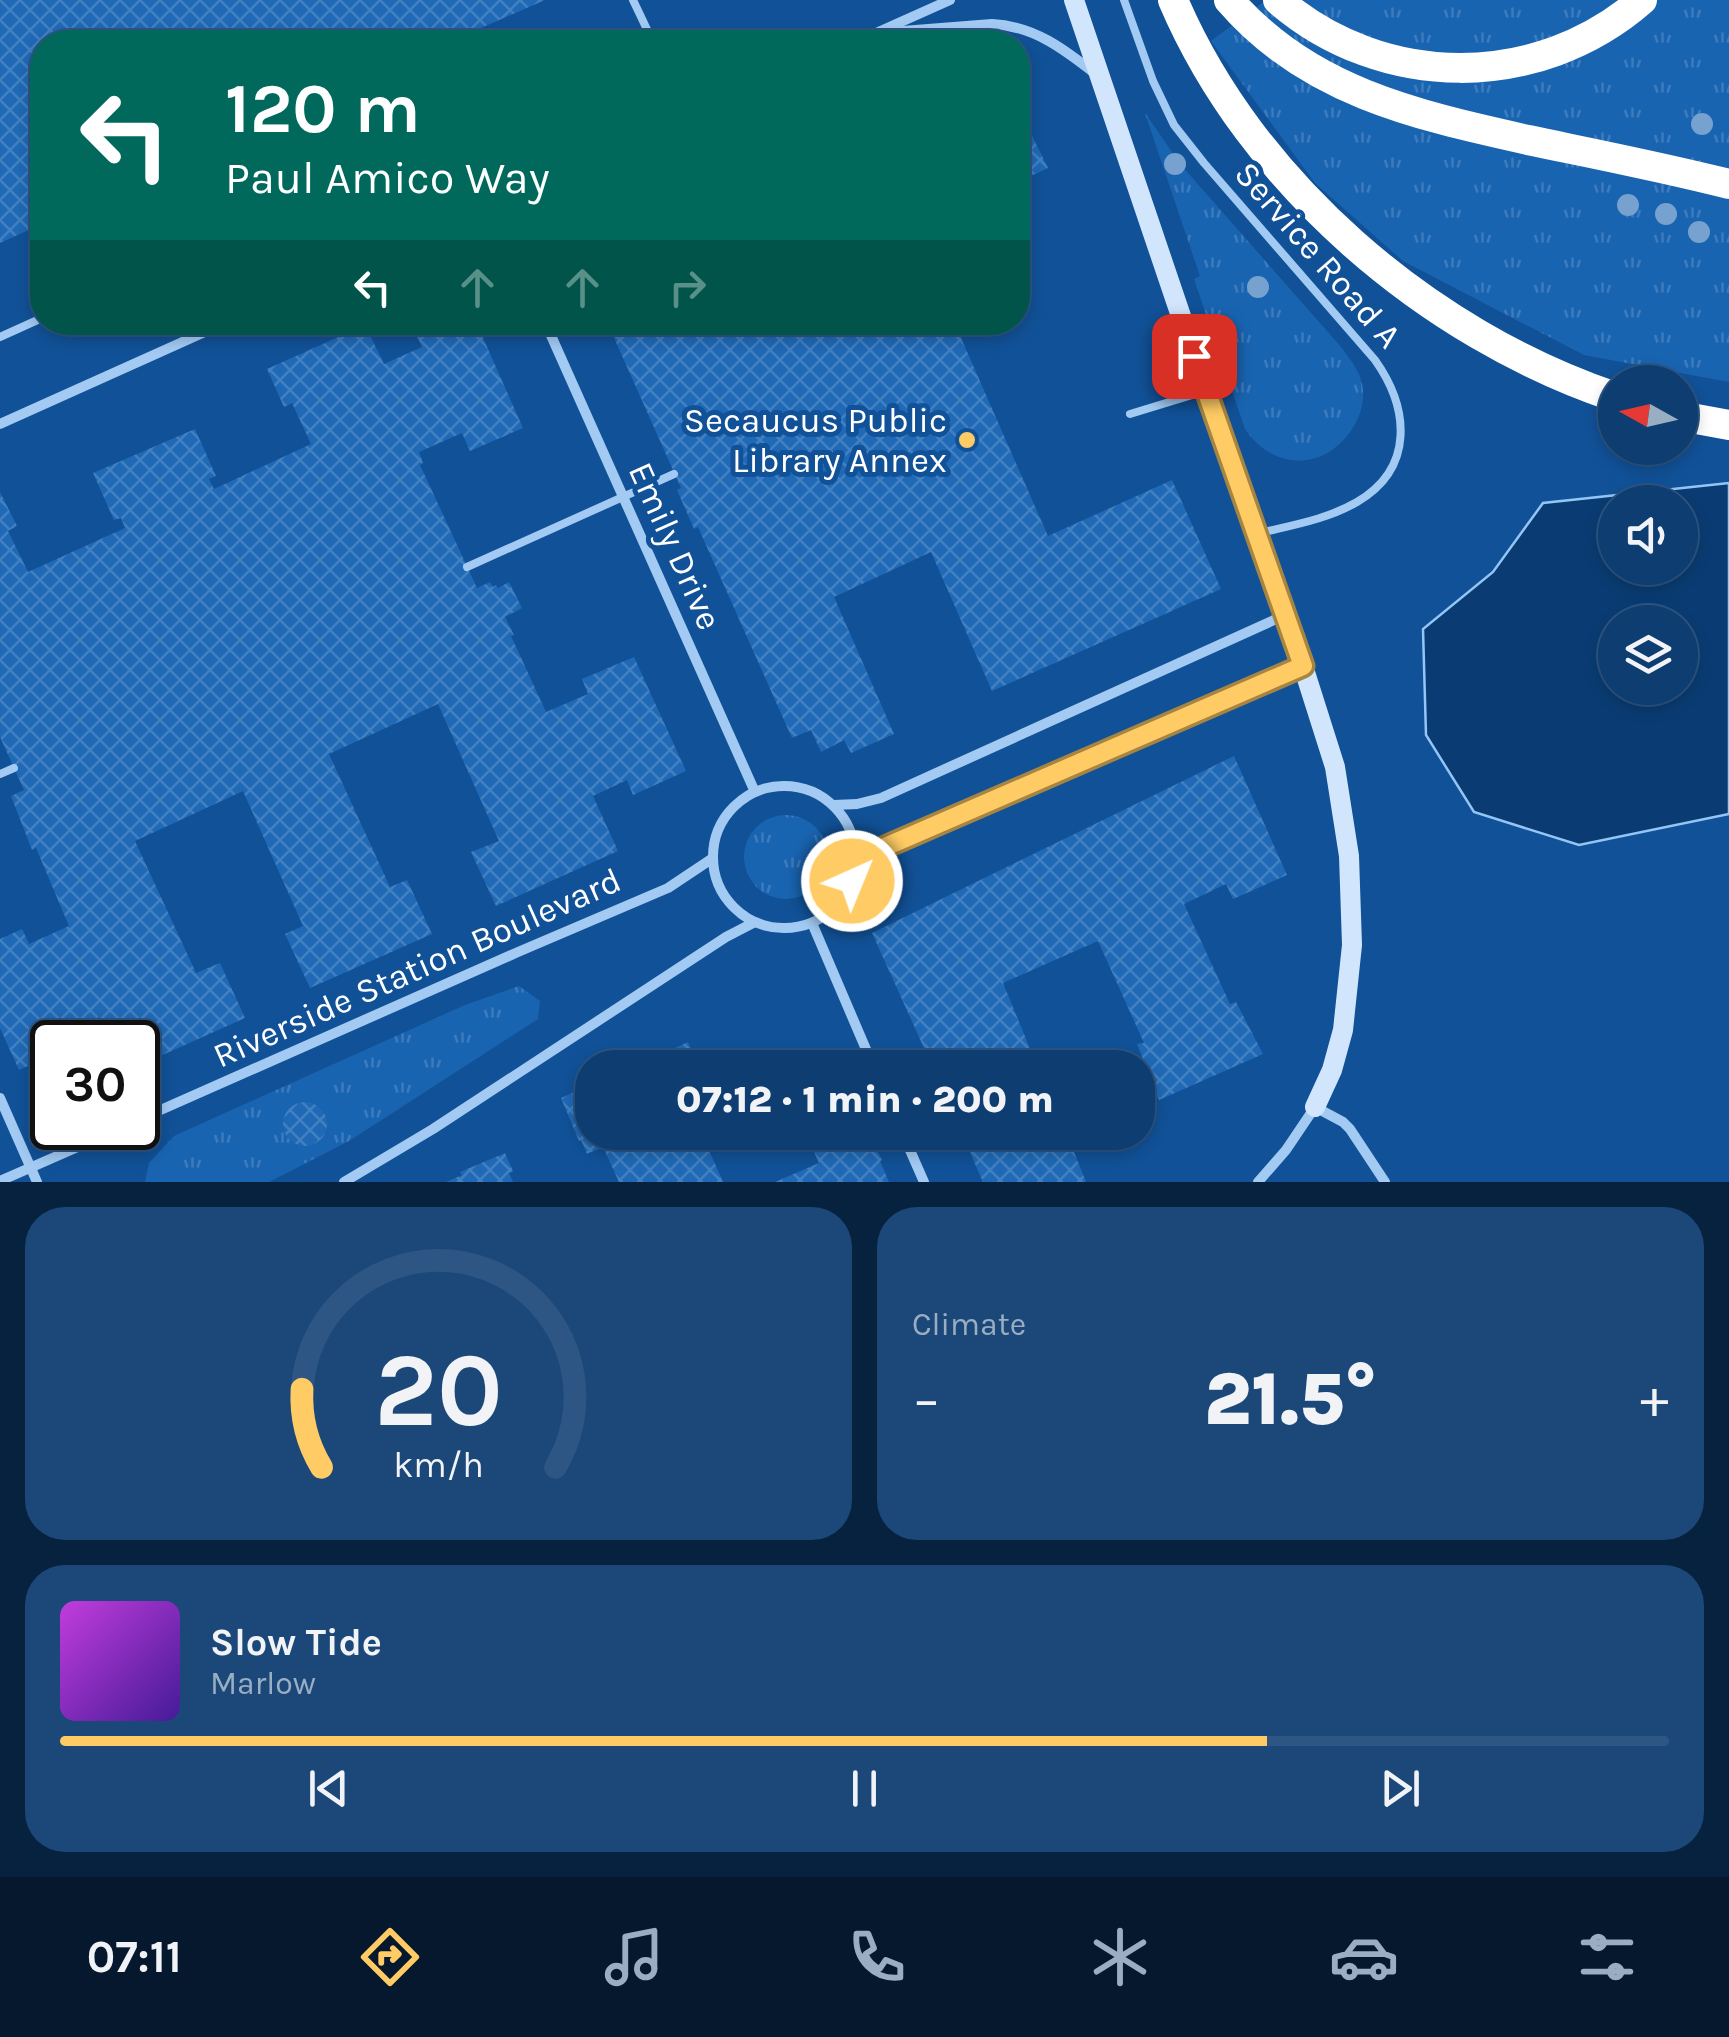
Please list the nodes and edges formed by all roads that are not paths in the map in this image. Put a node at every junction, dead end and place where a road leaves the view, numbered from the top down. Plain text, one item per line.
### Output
1 (633, 0) edge
2 (950, 0) edge
3 (1074, 0) edge
4 (1124, 0) edge
5 (1173, 0) edge
6 (1230, 0) edge
7 (1278, 0) edge
8 (1642, 0) edge
9 (647, 30) edge
10 (884, 30) edge
11 (915, 30) edge
12 (1025, 30) edge
13 (1030, 32) edge
14 (1100, 78) junction
15 (1729, 184) edge
16 (30, 324) edge
17 (198, 335) edge
18 (551, 335) edge
19 (0, 338) edge
20 (1206, 390) junction
21 (1598, 390) edge
22 (1130, 414) dead end
23 (1698, 420) edge
24 (0, 424) edge
25 (1729, 426) edge
26 (674, 474) dead end
27 (622, 496) junction
28 (1256, 534) junction
29 (467, 567) dead end
30 (1284, 615) junction
31 (1303, 666) junction
32 (14, 768) dead end
33 (0, 774) edge
34 (755, 792) junction
35 (834, 805) junction
36 (713, 858) junction
37 (855, 866) junction
38 (755, 922) junction
39 (812, 922) junction
40 (866, 1050) edge
41 (0, 1098) edge
42 (1315, 1106) junction
43 (160, 1110) edge
44 (71, 1150) edge
45 (910, 1150) edge
46 (30, 1168) junction
47 (0, 1181) edge
48 (37, 1182) edge
49 (344, 1182) edge
50 (924, 1182) edge
51 (1258, 1182) edge
52 (1385, 1182) edge

1 - 9 lane
2 - 10 street
3 - 14 street
4 - 28 lane, Service Road A
5 - 21 highway
6 - 15 highway
7 - 8 highway
11 - 12 street
13 - 14 street
14 - 20 street
16 - 19 lane
17 - 24 street
18 - 27 street, Emily Drive
20 - 22 lane
20 - 28 street
23 - 25 highway
26 - 27 lane
27 - 29 lane
27 - 34 street, Emily Drive
28 - 30 street
30 - 31 street
30 - 35 street
31 - 37 street
31 - 42 street
32 - 33 lane
34 - 35 street
34 - 36 street
35 - 37 street
36 - 38 street
36 - 43 street, Riverside Station Boulevard
37 - 39 street
38 - 39 street
38 - 49 street
39 - 40 street
41 - 46 street
42 - 51 street
42 - 52 street
44 - 46 street
45 - 50 street
46 - 47 street
46 - 48 street

